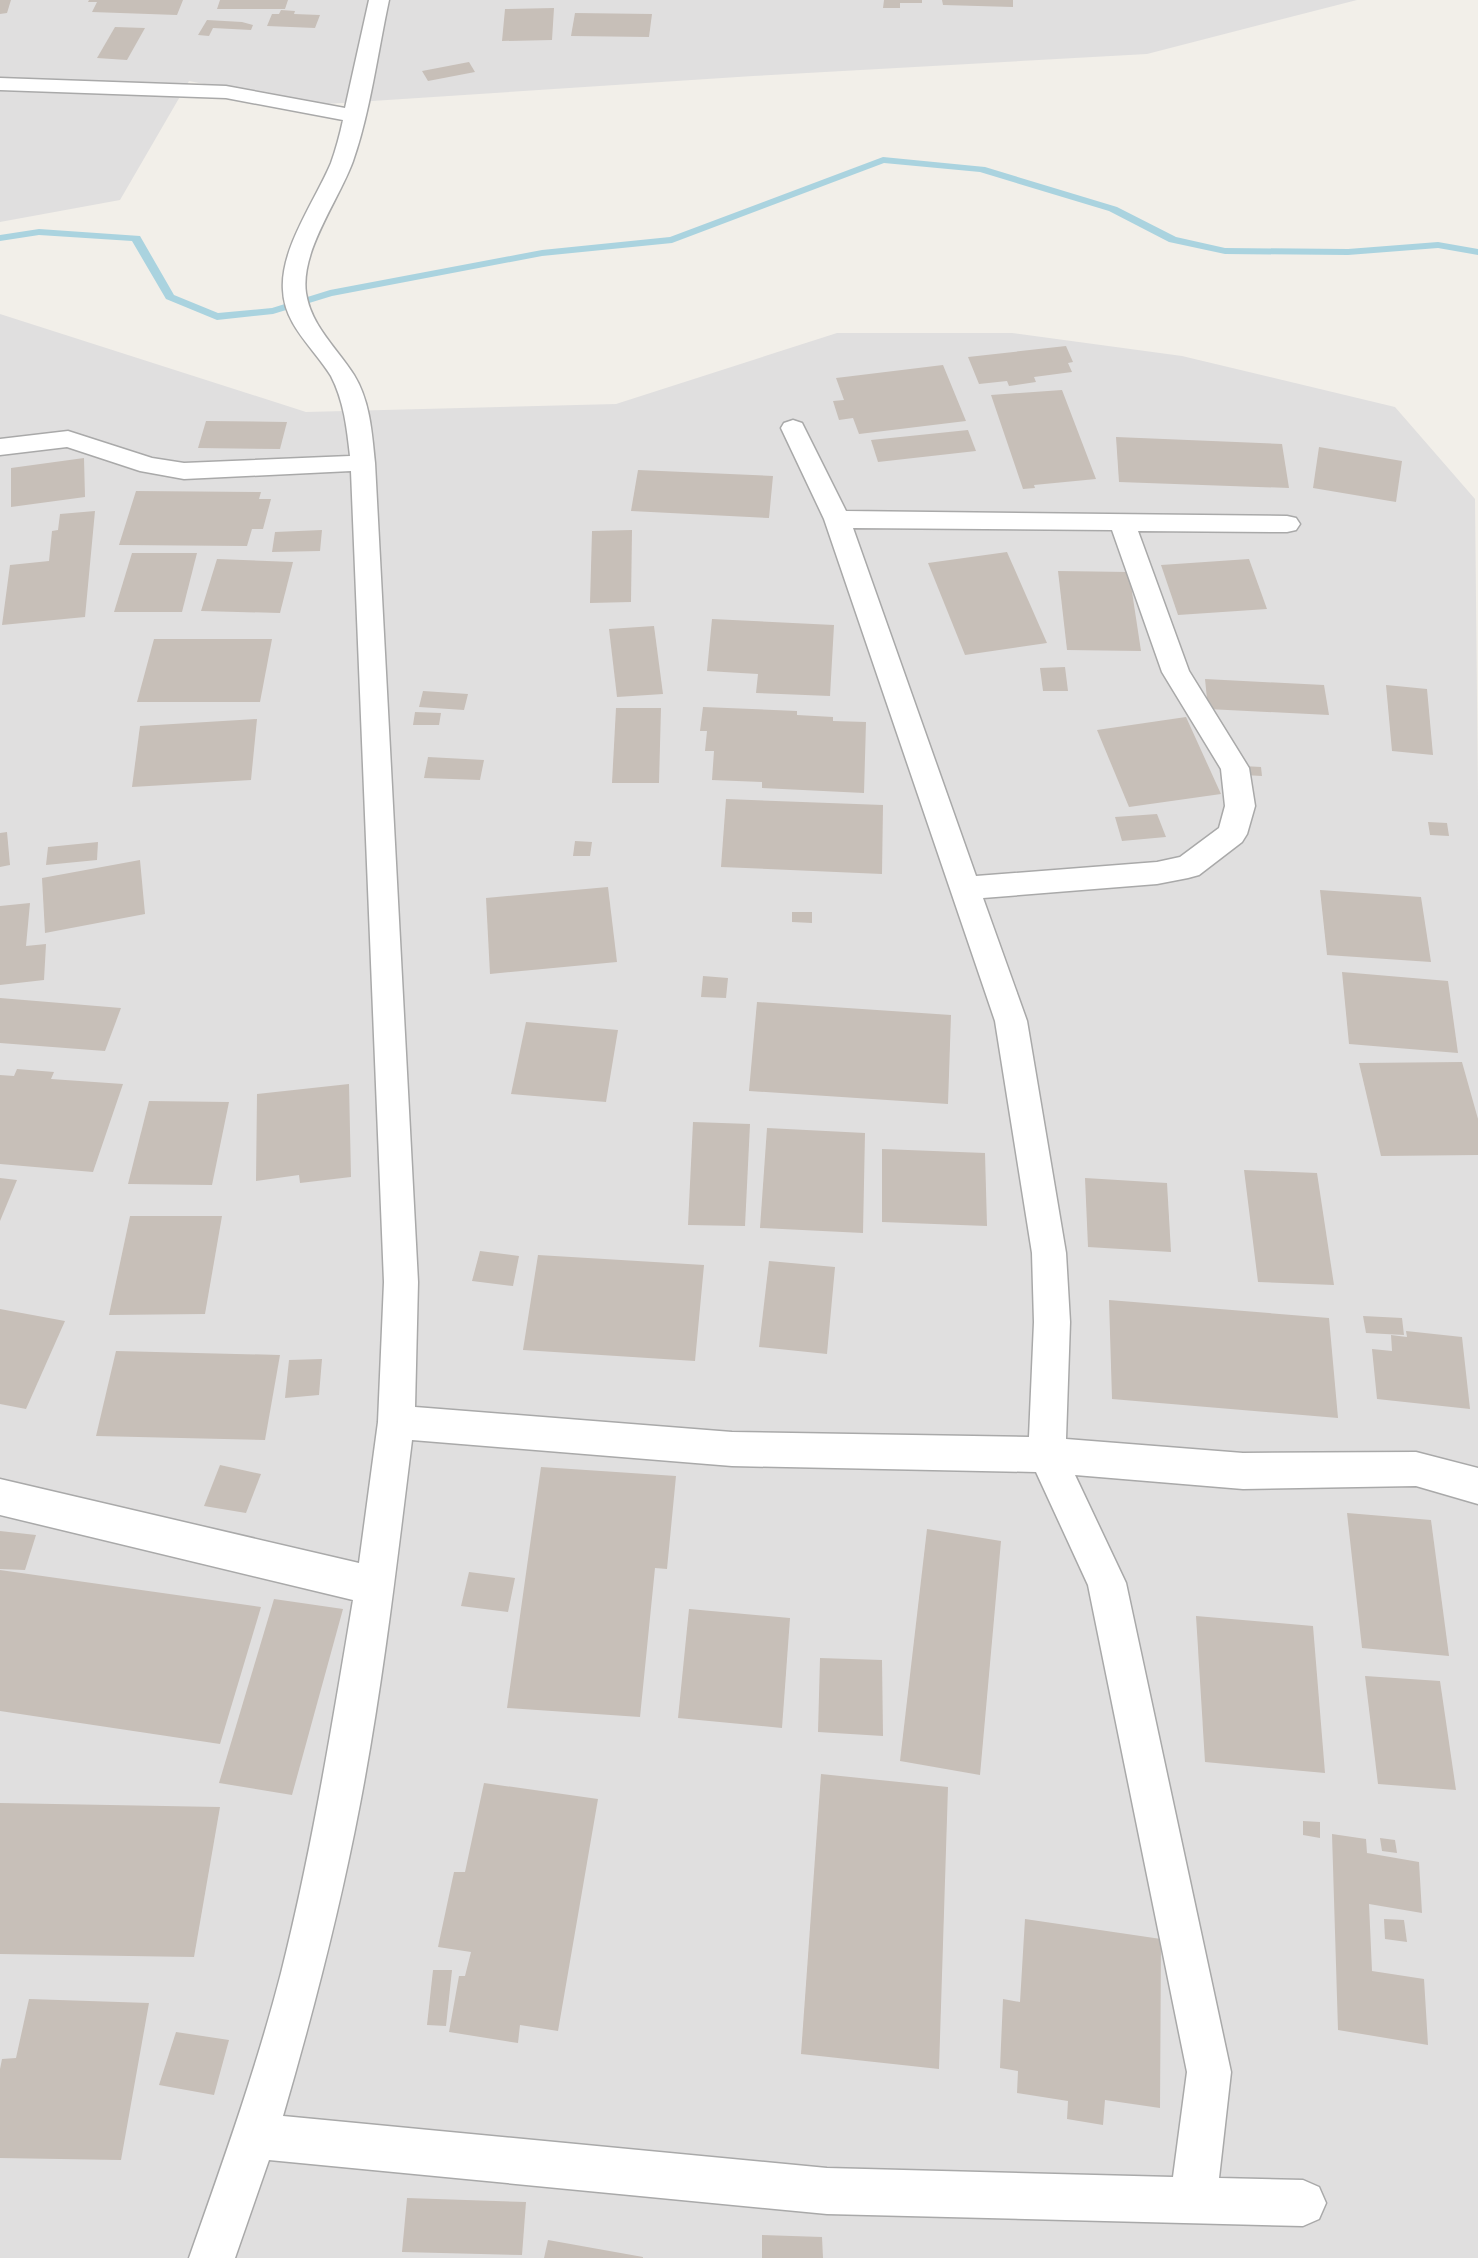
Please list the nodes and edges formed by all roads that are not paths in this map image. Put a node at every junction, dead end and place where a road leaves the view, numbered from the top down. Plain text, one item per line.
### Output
1 (379, 0) edge
2 (0, 84) edge
3 (352, 115) junction
4 (793, 428) dead end
5 (0, 447) edge
6 (363, 463) junction
7 (837, 519) junction
8 (1122, 521) junction
9 (1287, 524) dead end
10 (965, 888) junction
11 (396, 1422) junction
12 (1047, 1455) junction
13 (1478, 1486) edge
14 (0, 1497) edge
15 (375, 1586) junction
16 (255, 2136) junction
17 (1193, 2200) junction
18 (1303, 2203) dead end
19 (212, 2258) edge

1 - 3 street
2 - 3 street
3 - 6 street
4 - 7 street
5 - 6 street
6 - 11 street
7 - 8 street
7 - 10 street
8 - 9 street
8 - 10 street
10 - 12 street
11 - 12 street
11 - 15 street
12 - 13 street
12 - 17 street
14 - 15 street
15 - 16 street
16 - 17 street
16 - 19 street
17 - 18 street

